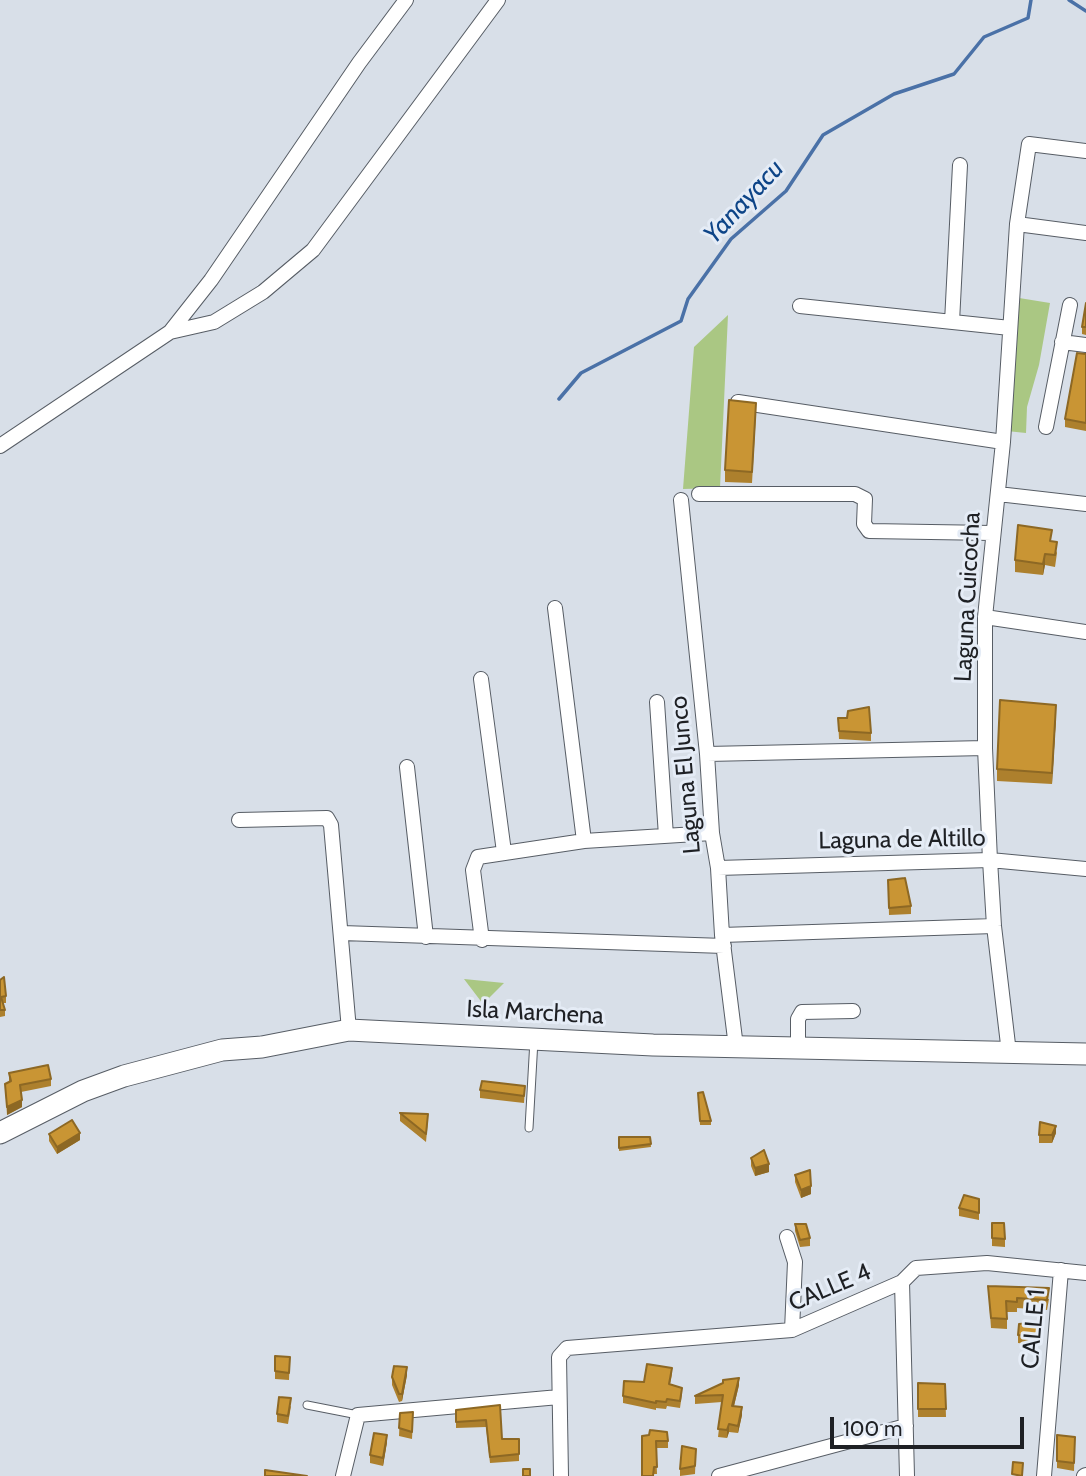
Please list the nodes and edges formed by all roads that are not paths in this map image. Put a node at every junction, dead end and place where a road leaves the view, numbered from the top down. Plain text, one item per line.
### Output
1 (406, 0) edge
2 (498, 0) edge
3 (1086, 152) edge
4 (960, 164) dead end
5 (1017, 224) junction
6 (1086, 233) edge
7 (1070, 305) dead end
8 (800, 306) dead end
9 (952, 322) junction
10 (1010, 328) junction
11 (170, 332) junction
12 (1062, 342) junction
13 (1086, 345) edge
14 (737, 402) edge
15 (1046, 427) dead end
16 (1003, 442) junction
17 (0, 446) edge
18 (699, 494) dead end
19 (998, 494) junction
20 (681, 500) dead end
21 (1086, 504) edge
22 (992, 533) junction
23 (555, 608) dead end
24 (985, 617) junction
25 (1086, 632) edge
26 (481, 679) dead end
27 (657, 702) dead end
28 (985, 748) junction
29 (707, 754) junction
30 (407, 767) dead end
31 (239, 820) dead end
32 (712, 833) junction
33 (666, 836) junction
34 (584, 841) junction
35 (504, 852) junction
36 (989, 860) junction
37 (718, 868) junction
38 (1086, 869) edge
39 (993, 926) junction
40 (342, 933) junction
41 (426, 937) junction
42 (482, 940) junction
43 (723, 940) junction
44 (853, 1011) dead end
45 (349, 1030) junction
46 (534, 1039) junction
47 (736, 1046) junction
48 (798, 1048) junction
49 (1009, 1054) junction
50 (1086, 1054) edge
51 (529, 1128) dead end
52 (0, 1133) edge
53 (787, 1237) dead end
54 (1061, 1270) junction
55 (1086, 1273) edge
56 (902, 1282) junction
57 (792, 1330) junction
58 (559, 1397) junction
59 (307, 1405) dead end
60 (358, 1416) junction
61 (906, 1426) junction
62 (344, 1476) edge
63 (561, 1476) edge
64 (719, 1476) edge
65 (907, 1476) edge
66 (1044, 1476) edge

1 - 11 street
2 - 11 street
3 - 5 street, Laguna Cuicocha
4 - 9 street
5 - 6 street
5 - 10 street, Laguna Cuicocha
7 - 12 street
8 - 9 street
9 - 10 street
10 - 16 street, Laguna Cuicocha
11 - 17 street
12 - 13 street
12 - 15 street
14 - 16 street
16 - 19 street, Laguna Cuicocha
18 - 22 street
19 - 21 street
19 - 22 street, Laguna Cuicocha
20 - 29 street, Laguna El Junco
22 - 24 street, Laguna Cuicocha
23 - 34 street
24 - 25 street
24 - 28 street, Laguna Cuicocha
26 - 35 street
27 - 33 street
28 - 29 street
28 - 36 street, Laguna Cuicocha
29 - 32 street, Laguna El Junco
30 - 41 street
31 - 40 street
32 - 33 street
32 - 37 street, Laguna El Junco
33 - 34 street
34 - 35 street
35 - 42 street
36 - 37 street, Laguna de Altillo
36 - 38 street, Laguna de Altillo
36 - 39 street, Laguna Cuicocha
37 - 43 street, Laguna El Junco
39 - 43 street
39 - 49 street, Laguna Cuicocha
40 - 41 street
40 - 45 street
41 - 42 street
42 - 43 street
43 - 47 street, Laguna El Junco
44 - 48 street
45 - 46 street, Isla Marchena
45 - 52 street, Isla Marchena
46 - 47 street, Isla Marchena
46 - 51 lane
47 - 48 street, Isla Marchena
48 - 49 street, Isla Marchena
49 - 50 street, Isla Marchena
53 - 57 street
54 - 55 street, CALLE 4
54 - 56 street, CALLE 4
54 - 66 street, CALLE 1
56 - 57 street, CALLE 4
56 - 61 street
57 - 58 street, CALLE 4
58 - 60 street
58 - 63 street
59 - 60 lane
60 - 62 street
61 - 64 street
61 - 65 street

